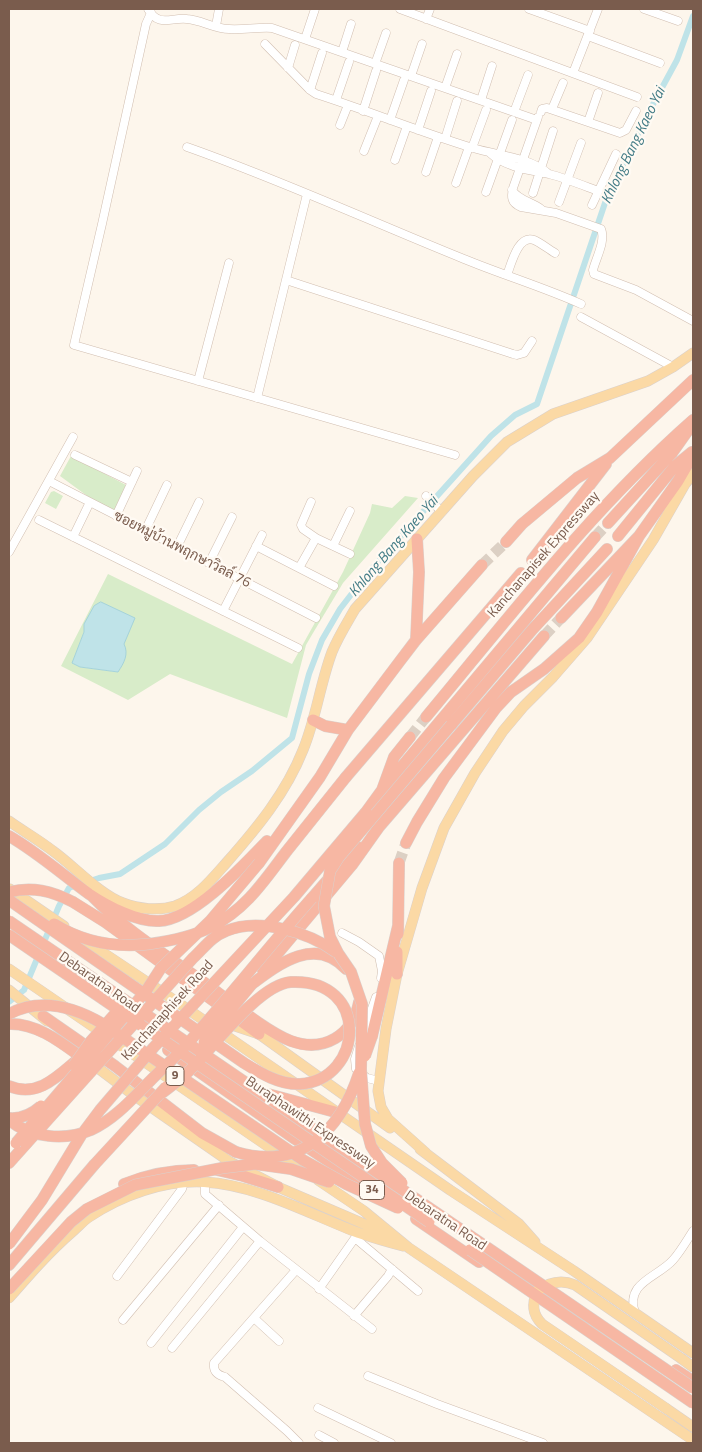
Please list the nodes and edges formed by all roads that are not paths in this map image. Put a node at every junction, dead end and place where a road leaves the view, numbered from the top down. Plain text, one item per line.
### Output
1 (219, 9) edge
2 (315, 9) edge
3 (400, 9) edge
4 (430, 9) edge
5 (529, 9) edge
6 (598, 9) edge
7 (644, 9) edge
8 (149, 11) edge
9 (426, 19) junction
10 (678, 22) dead end
11 (351, 24) dead end
12 (216, 26) junction
13 (386, 33) dead end
14 (589, 33) junction
15 (305, 39) junction
16 (265, 44) dead end
17 (422, 44) dead end
18 (295, 45) dead end
19 (342, 52) junction
20 (322, 53) dead end
21 (457, 54) dead end
22 (349, 62) dead end
23 (660, 62) dead end
24 (492, 66) dead end
25 (376, 67) junction
26 (288, 68) junction
27 (573, 73) junction
28 (528, 75) dead end
29 (408, 78) junction
30 (563, 83) dead end
31 (445, 88) junction
32 (310, 90) junction
33 (431, 91) dead end
34 (598, 93) dead end
35 (638, 97) dead end
36 (336, 100) junction
37 (481, 100) junction
38 (457, 101) dead end
39 (348, 105) junction
40 (486, 110) dead end
41 (552, 110) junction
42 (363, 111) junction
43 (636, 111) dead end
44 (378, 116) junction
45 (513, 116) junction
46 (539, 116) junction
47 (390, 120) junction
48 (588, 122) junction
49 (340, 125) dead end
50 (407, 126) junction
51 (418, 130) junction
52 (554, 132) dead end
53 (441, 138) junction
54 (582, 144) dead end
55 (186, 147) dead end
56 (471, 148) junction
57 (364, 151) dead end
58 (616, 154) dead end
59 (499, 157) junction
60 (395, 160) dead end
61 (522, 164) junction
62 (540, 170) junction
63 (426, 172) dead end
64 (567, 180) junction
65 (456, 183) dead end
66 (598, 191) junction
67 (486, 192) dead end
68 (533, 193) dead end
69 (307, 194) junction
70 (559, 202) dead end
71 (592, 205) dead end
72 (555, 253) dead end
73 (229, 263) dead end
74 (507, 275) junction
75 (286, 280) junction
76 (579, 303) dead end
77 (581, 317) dead end
78 (693, 321) edge
79 (532, 341) dead end
80 (693, 353) edge
81 (673, 367) junction
82 (693, 380) edge
83 (198, 381) junction
84 (257, 398) junction
85 (693, 420) edge
86 (693, 424) edge
87 (73, 437) dead end
88 (693, 450) edge
89 (75, 455) dead end
90 (455, 455) dead end
91 (693, 455) edge
92 (610, 458) junction
93 (137, 471) dead end
94 (693, 474) edge
95 (49, 481) junction
96 (132, 482) junction
97 (167, 485) dead end
98 (426, 496) dead end
99 (90, 502) junction
100 (199, 502) dead end
101 (311, 502) dead end
102 (350, 511) dead end
103 (442, 512) junction
104 (116, 516) junction
105 (232, 517) dead end
106 (38, 520) dead end
107 (608, 523) tunnel mouth
108 (145, 531) junction
109 (262, 535) dead end
110 (618, 536) dead end
111 (639, 536) junction
112 (73, 537) junction
113 (595, 537) tunnel mouth
114 (316, 538) junction
115 (417, 539) junction
116 (506, 542) tunnel mouth
117 (256, 546) junction
118 (333, 546) junction
119 (177, 547) junction
120 (607, 549) dead end
121 (9, 552) edge
122 (350, 554) dead end
123 (532, 560) dead end
124 (209, 563) junction
125 (482, 566) tunnel mouth
126 (299, 568) junction
127 (521, 573) dead end
128 (239, 579) junction
129 (334, 586) dead end
130 (223, 611) junction
131 (316, 618) dead end
132 (561, 618) tunnel mouth
133 (544, 636) tunnel mouth
134 (416, 640) junction
135 (298, 648) dead end
136 (426, 717) tunnel mouth
137 (313, 720) junction
138 (348, 730) junction
139 (410, 737) tunnel mouth
140 (382, 790) junction
141 (290, 819) junction
142 (9, 822) edge
143 (9, 836) edge
144 (406, 843) tunnel mouth
145 (399, 863) tunnel mouth
146 (9, 888) edge
147 (9, 893) edge
148 (92, 896) junction
149 (9, 900) edge
150 (316, 901) junction
151 (9, 915) edge
152 (9, 921) edge
153 (398, 926) junction
154 (342, 933) dead end
155 (9, 936) edge
156 (338, 953) junction
157 (161, 968) junction
158 (13, 972) edge
159 (397, 974) junction
160 (252, 984) junction
161 (9, 990) edge
162 (186, 1008) junction
163 (9, 1014) edge
164 (42, 1016) junction
165 (12, 1024) edge
166 (259, 1034) junction
167 (78, 1060) junction
168 (100, 1070) junction
169 (379, 1081) junction
170 (9, 1086) edge
171 (162, 1093) junction
172 (268, 1094) junction
173 (335, 1112) junction
174 (9, 1119) edge
175 (21, 1143) junction
176 (9, 1152) edge
177 (426, 1153) junction
178 (9, 1163) edge
179 (184, 1182) junction
180 (205, 1182) junction
181 (278, 1186) junction
182 (364, 1193) junction
183 (219, 1206) junction
184 (435, 1212) junction
185 (429, 1222) junction
186 (243, 1227) junction
187 (693, 1230) edge
188 (357, 1235) junction
189 (397, 1239) junction
190 (260, 1241) junction
191 (9, 1244) edge
192 (408, 1248) junction
193 (544, 1252) junction
194 (9, 1265) edge
195 (392, 1269) junction
196 (296, 1270) junction
197 (117, 1276) dead end
198 (9, 1284) edge
199 (9, 1289) edge
200 (319, 1289) junction
201 (418, 1291) dead end
202 (9, 1298) edge
203 (635, 1312) junction
204 (354, 1316) junction
205 (254, 1318) junction
206 (123, 1320) dead end
207 (372, 1330) dead end
208 (279, 1341) dead end
209 (151, 1343) dead end
210 (172, 1348) dead end
211 (693, 1354) edge
212 (693, 1367) edge
213 (368, 1376) dead end
214 (693, 1381) edge
215 (693, 1388) edge
216 (693, 1403) edge
217 (318, 1408) dead end
218 (693, 1408) edge
219 (693, 1427) edge
220 (319, 1435) dead end
221 (693, 1440) edge
222 (299, 1443) edge
223 (334, 1443) edge
224 (391, 1443) edge
225 (544, 1443) edge

1 - 12 street
2 - 15 street
3 - 9 street
4 - 9 street
5 - 14 street
6 - 14 street
7 - 10 street
8 - 12 street
8 - 83 street
9 - 27 street
11 - 19 street
12 - 15 street
13 - 25 street
14 - 23 street
14 - 27 street
15 - 19 street
16 - 26 street
17 - 29 street
18 - 26 street
19 - 25 street
20 - 32 street
21 - 31 street
22 - 36 street
24 - 37 street
25 - 29 street
25 - 42 street
26 - 32 street
27 - 35 street
28 - 45 street
29 - 31 street
29 - 47 street
30 - 41 street
31 - 37 street
32 - 36 street
33 - 51 street
34 - 48 street
36 - 39 street
37 - 45 street
38 - 53 street
39 - 42 street
39 - 49 street
40 - 56 street
41 - 46 street
41 - 48 street
42 - 44 street
43 - 48 street
44 - 47 street
44 - 57 street
45 - 46 street
45 - 59 street
46 - 61 street
47 - 50 street
50 - 51 street
50 - 60 street
51 - 53 street
52 - 62 street
53 - 56 street
53 - 63 street
54 - 64 street
55 - 69 street
56 - 59 street
56 - 65 street
58 - 66 street
59 - 61 street
59 - 67 street
61 - 62 street
61 - 78 street
62 - 64 street
62 - 68 street
64 - 66 street
64 - 70 street
66 - 71 street
69 - 74 street
69 - 75 street
72 - 74 street
73 - 83 street
74 - 76 street
75 - 79 street
75 - 84 street
77 - 81 street
80 - 81 main road
81 - 103 main road
82 - 92 highway, Kanchanapisek Expressway
83 - 84 street
84 - 90 street
85 - 136 highway, Kanchanapisek Expressway
86 - 107 highway
87 - 95 street
88 - 110 highway
89 - 96 street
91 - 111 highway
92 - 116 highway, Kanchanapisek Expressway
92 - 123 highway
93 - 96 street
94 - 159 main road
95 - 99 street, ซอยหมู่บ้านพฤกษาวิลล์ 76
95 - 121 street
96 - 104 street
97 - 108 street
98 - 103 street
99 - 104 street, ซอยหมู่บ้านพฤกษาวิลล์ 76
99 - 112 street
100 - 119 street
101 - 114 street
102 - 118 street
103 - 115 main road
104 - 108 street, ซอยหมู่บ้านพฤกษาวิลล์ 76
105 - 124 street
106 - 112 street
108 - 119 street, ซอยหมู่บ้านพฤกษาวิลล์ 76
109 - 117 street
111 - 132 highway
111 - 144 highway
112 - 130 street
113 - 140 highway
114 - 118 street
114 - 126 street
115 - 134 highway
115 - 137 main road
117 - 126 street
117 - 128 street
118 - 122 street
119 - 124 street, ซอยหมู่บ้านพฤกษาวิลล์ 76
120 - 156 highway, bridge
124 - 128 street, ซอยหมู่บ้านพฤกษาวิลล์ 76
125 - 134 highway
126 - 129 street
127 - 147 highway, bridge
128 - 130 street
128 - 131 street, ซอยหมู่บ้านพฤกษาวิลล์ 76
130 - 135 street
133 - 150 highway
134 - 138 highway
137 - 138 highway
137 - 142 main road
138 - 141 highway
139 - 140 highway
140 - 191 highway, Kanchanaphisek Road, bridge
141 - 148 highway
141 - 157 highway, Kanchanaphisek Road, bridge
143 - 148 highway
145 - 153 highway
146 - 162 main road, Debaratna Road
147 - 166 highway, bridge
148 - 160 highway
149 - 171 highway, bridge
150 - 160 highway, 9
150 - 174 highway, bridge
151 - 172 highway, Debaratna Road / 34
152 - 184 highway, Buraphawithi Expressway, bridge
153 - 159 highway
153 - 164 highway, bridge
154 - 169 street
155 - 185 highway, Buraphawithi Expressway, bridge
155 - 218 highway, Debaratna Road / 34, bridge
156 - 175 highway, bridge
156 - 184 highway, bridge
157 - 167 highway, bridge
157 - 175 highway, Kanchanaphisek Road, bridge
158 - 189 main road, 34
159 - 169 main road
160 - 171 highway, 9, bridge
161 - 164 main road
162 - 166 main road
162 - 173 main road, Debaratna Road
163 - 182 highway, bridge
164 - 168 main road
165 - 168 highway
166 - 177 main road
167 - 170 highway
167 - 174 highway, bridge
168 - 181 main road
169 - 177 main road
171 - 194 highway, 9, bridge
172 - 173 highway
172 - 214 highway, Debaratna Road / 34
173 - 193 main road, Debaratna Road
175 - 176 highway, Kanchanaphisek Road
175 - 178 highway
177 - 193 main road
179 - 180 main road
179 - 197 street
179 - 202 main road
180 - 183 street
180 - 188 main road
181 - 189 main road
181 - 198 highway
182 - 185 highway, bridge
182 - 199 highway, bridge
183 - 186 street
183 - 206 street
184 - 215 highway, Buraphawithi Expressway, bridge
185 - 216 highway, Buraphawithi Expressway, bridge
186 - 190 street
186 - 209 street
187 - 203 street
188 - 192 main road
188 - 195 street
188 - 200 street
189 - 192 main road, 34
190 - 196 street
190 - 210 street
192 - 221 main road, 34
193 - 203 main road, Debaratna Road
195 - 201 street
195 - 204 street
196 - 200 street
196 - 205 street
200 - 204 street
203 - 211 main road, Debaratna Road
204 - 207 street
205 - 208 street
205 - 222 street
212 - 219 main road, bridge
213 - 225 street
217 - 224 street
220 - 223 street

